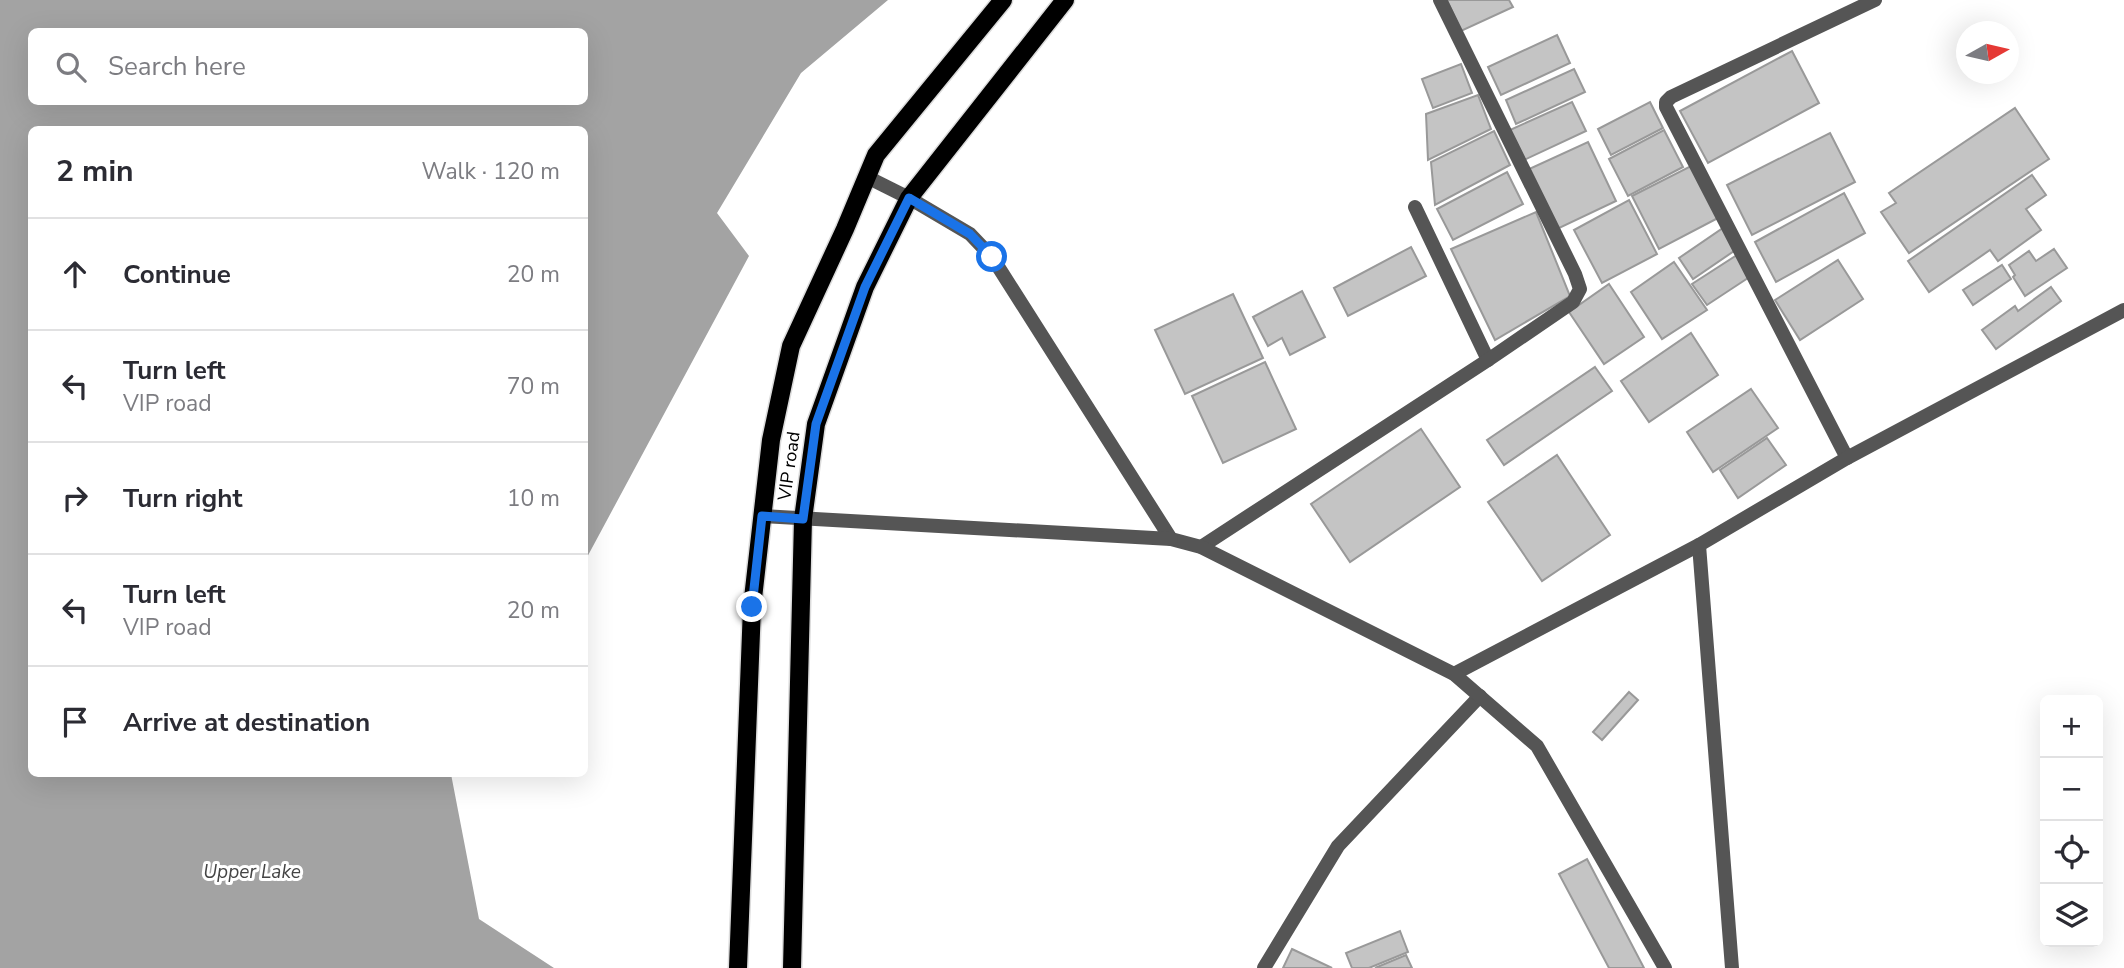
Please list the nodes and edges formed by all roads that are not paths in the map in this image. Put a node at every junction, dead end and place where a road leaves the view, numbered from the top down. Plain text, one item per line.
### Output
1 (1003, 0) edge
2 (1065, 0) edge
3 (1440, 0) edge
4 (1875, 0) edge
5 (867, 177) junction
6 (909, 198) junction
7 (1415, 207) dead end
8 (2124, 310) edge
9 (1488, 360) junction
10 (1847, 458) junction
11 (762, 516) junction
12 (803, 519) junction
13 (1171, 539) junction
14 (1699, 545) junction
15 (1201, 547) junction
16 (1454, 674) junction
17 (1480, 696) junction
18 (738, 968) edge
19 (792, 968) edge
20 (1264, 968) edge
21 (1665, 968) edge
22 (1732, 968) edge

1 - 5 main road, VIP road
2 - 6 main road, VIP road
3 - 9 street
4 - 10 street
5 - 6 street
5 - 11 main road, VIP road
6 - 12 main road, VIP road
6 - 13 street
7 - 9 street
8 - 10 street
9 - 15 street
10 - 14 street
11 - 12 street
11 - 18 main road, VIP road
12 - 13 street
12 - 19 main road, VIP road
13 - 15 street
14 - 16 street
14 - 22 street
15 - 16 street
16 - 17 street
17 - 20 street
17 - 21 street

